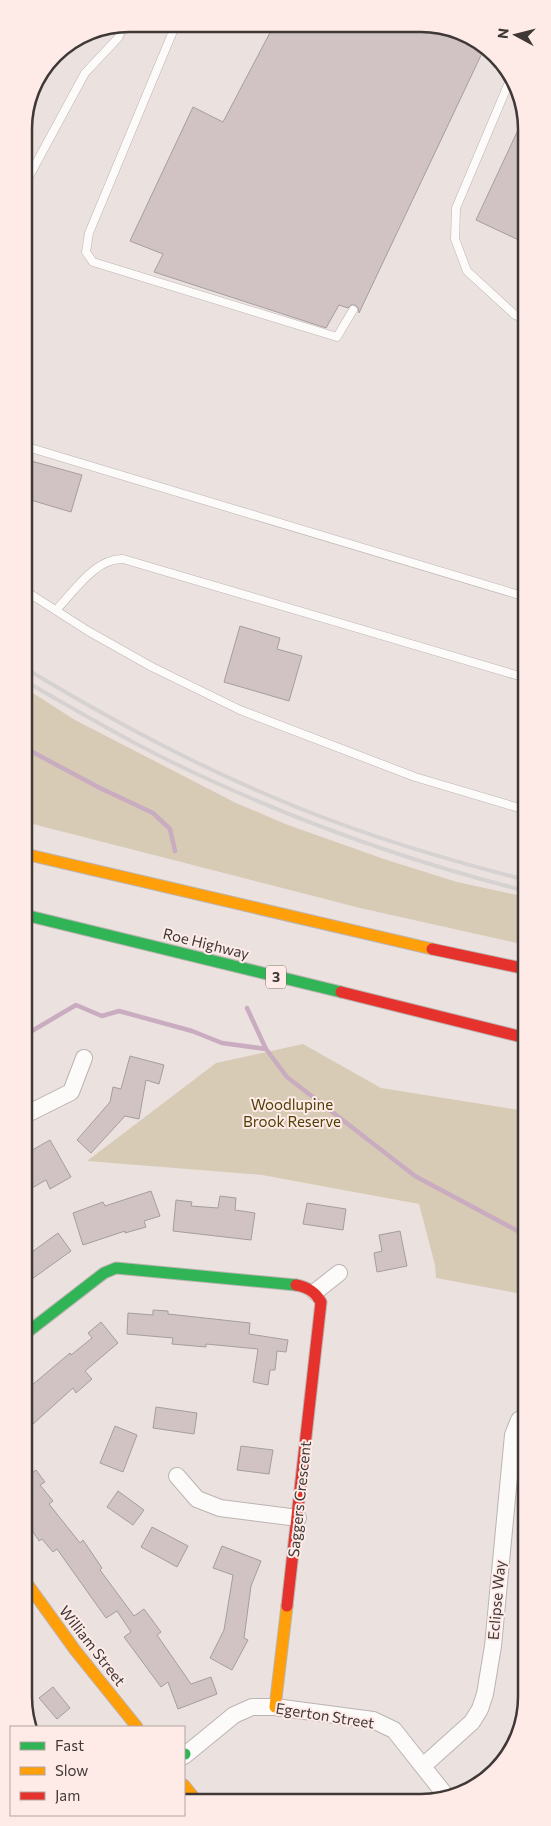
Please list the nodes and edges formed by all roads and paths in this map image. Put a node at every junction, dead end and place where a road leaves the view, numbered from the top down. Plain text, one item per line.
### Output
1 (120, 33) edge
2 (172, 33) edge
3 (507, 86) edge
4 (33, 169) edge
5 (352, 310) dead end
6 (518, 316) edge
7 (33, 449) edge
8 (33, 595) edge
9 (518, 595) edge
10 (56, 610) junction
11 (518, 676) edge
12 (518, 808) edge
13 (33, 856) edge
14 (32, 917) edge
15 (518, 968) edge
16 (518, 1036) edge
17 (84, 1058) dead end
18 (32, 1111) edge
19 (339, 1273) dead end
20 (315, 1292) junction
21 (32, 1329) edge
22 (518, 1422) edge
23 (177, 1476) dead end
24 (298, 1518) junction
25 (32, 1591) edge
26 (275, 1707) junction
27 (137, 1726) edge
28 (185, 1753) edge
29 (423, 1766) junction
30 (443, 1791) edge

1 - 4 lane
2 - 5 lane
3 - 6 lane
7 - 9 lane
8 - 10 lane
10 - 11 lane
10 - 12 lane
13 - 15 main road
14 - 16 main road, Roe Highway / 3
17 - 18 street
19 - 20 street
20 - 21 main road
20 - 24 main road, Saggers Crescent
22 - 29 street, Eclipse Way
23 - 24 street
24 - 26 main road, Saggers Crescent
25 - 27 main road, William Street
26 - 28 street, Egerton Street
26 - 29 street, Egerton Street
29 - 30 street, Egerton Street

